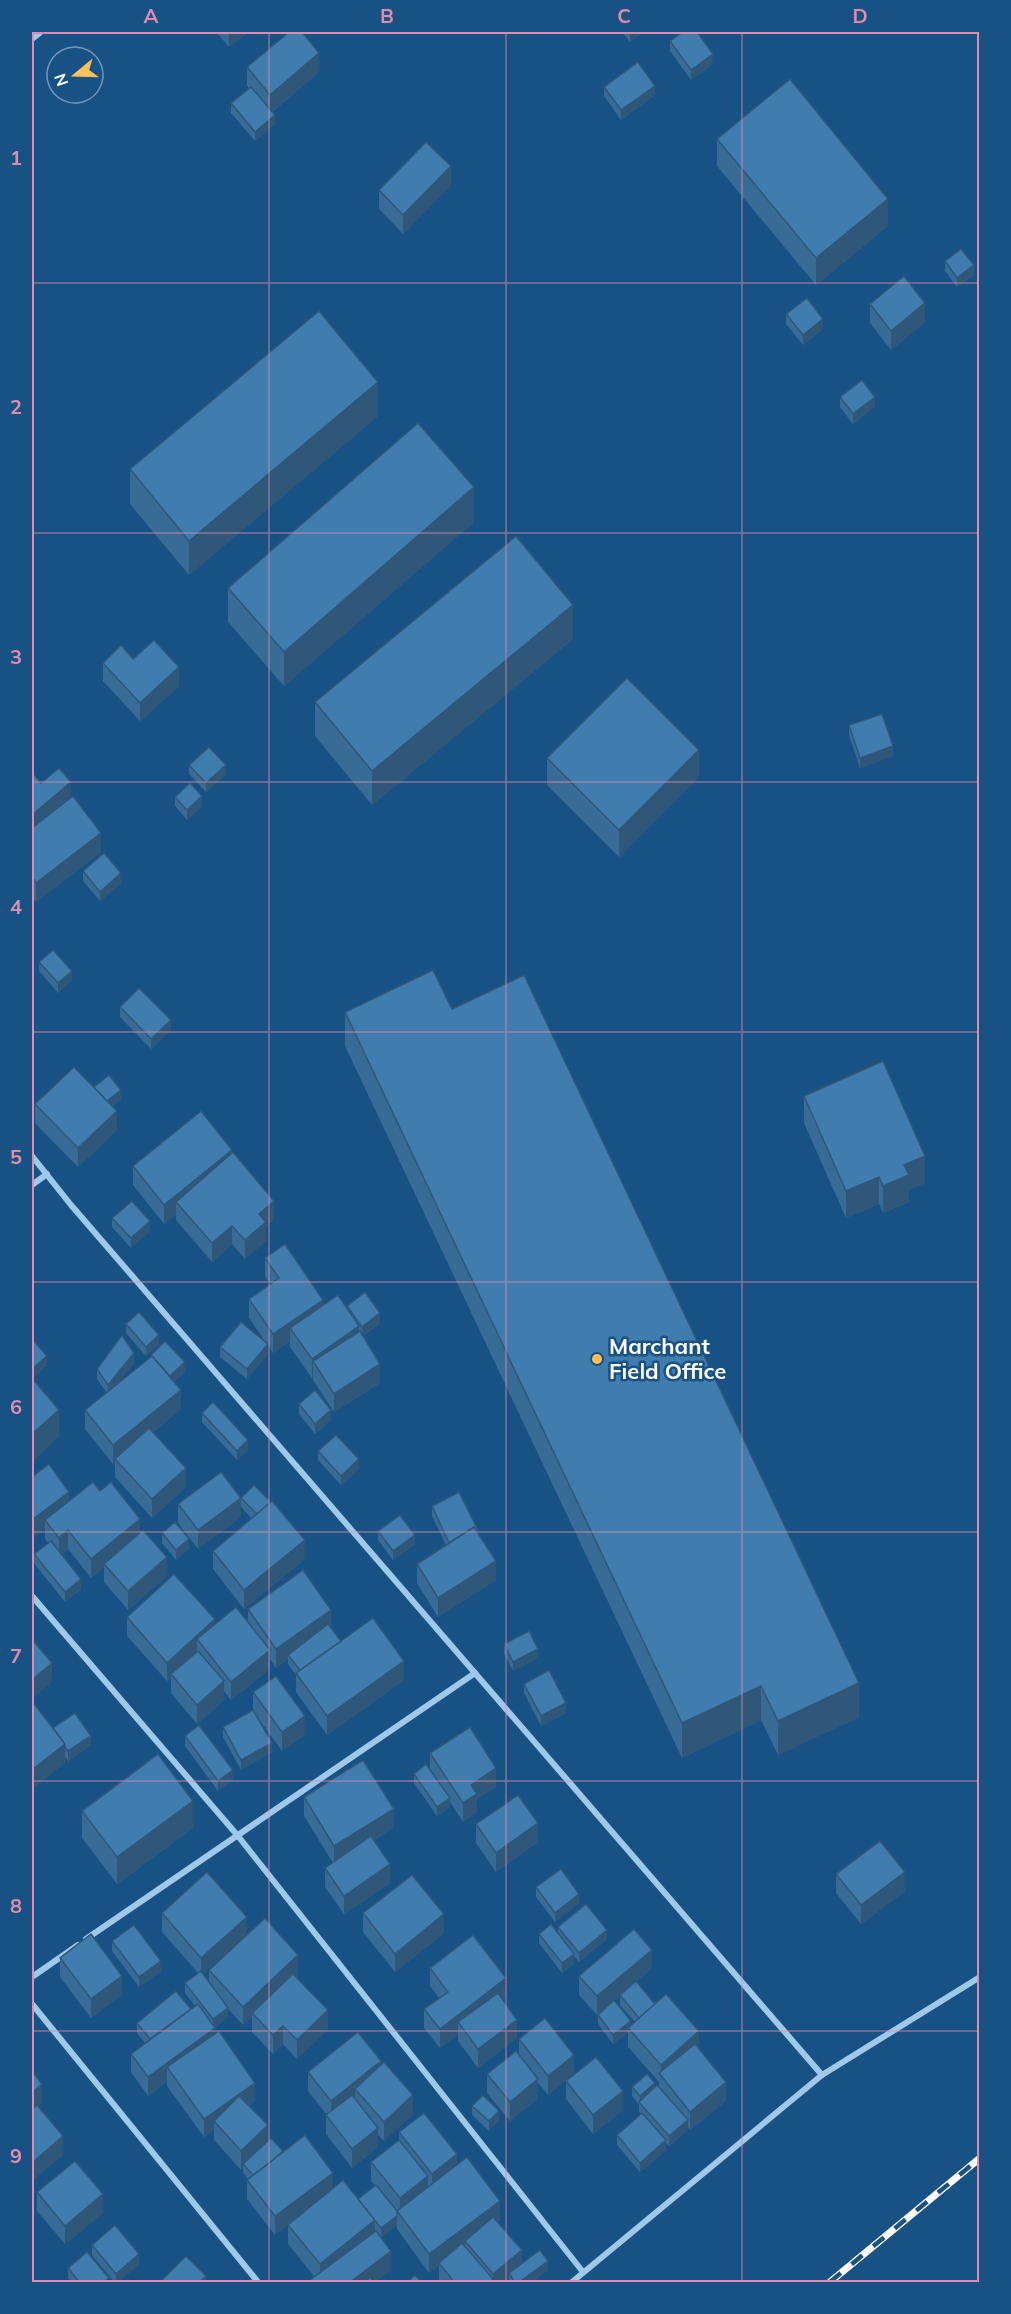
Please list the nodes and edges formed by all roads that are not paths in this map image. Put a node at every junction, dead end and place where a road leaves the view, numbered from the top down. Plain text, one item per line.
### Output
1 (41, 32) edge
2 (32, 39) edge
3 (32, 1156) edge
4 (47, 1174) junction
5 (32, 1185) edge
6 (32, 1596) edge
7 (476, 1673) junction
8 (238, 1836) junction
9 (32, 1977) edge
10 (980, 1977) edge
11 (32, 2004) edge
12 (822, 2075) junction
13 (583, 2272) junction
14 (258, 2283) edge
15 (572, 2283) edge

1 - 2 street
3 - 4 street
4 - 5 street
4 - 7 street
6 - 8 street
7 - 8 street
7 - 12 street
8 - 9 street
8 - 13 street
10 - 12 street
11 - 14 street
12 - 13 street
13 - 15 street

